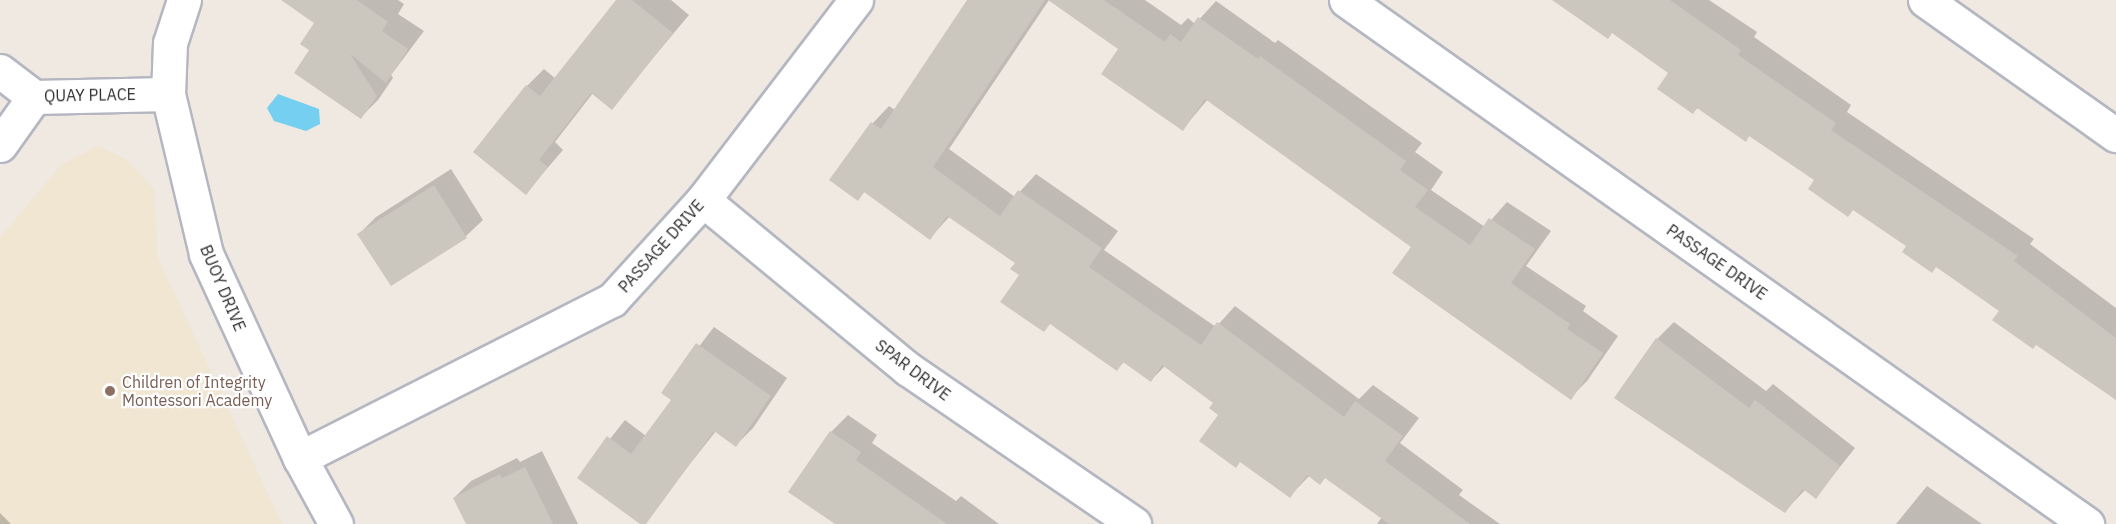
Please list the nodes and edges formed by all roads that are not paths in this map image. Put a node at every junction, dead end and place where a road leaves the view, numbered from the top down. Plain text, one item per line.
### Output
1 (184, 0) edge
2 (855, 0) edge
3 (1346, 0) edge
4 (1925, 0) edge
5 (0, 71) edge
6 (168, 94) junction
7 (34, 97) junction
8 (2116, 135) edge
9 (0, 145) edge
10 (703, 200) junction
11 (300, 458) junction
12 (336, 524) edge
13 (1134, 524) edge
14 (2087, 524) edge

1 - 6 street, BUOY DRIVE
2 - 10 street, PASSAGE DRIVE
3 - 14 street, PASSAGE DRIVE
4 - 8 street
5 - 7 street
6 - 7 street, QUAY PLACE
6 - 11 street, BUOY DRIVE
7 - 9 street, QUAY PLACE
10 - 11 street, PASSAGE DRIVE
10 - 13 street, SPAR DRIVE
11 - 12 street, BUOY DRIVE

